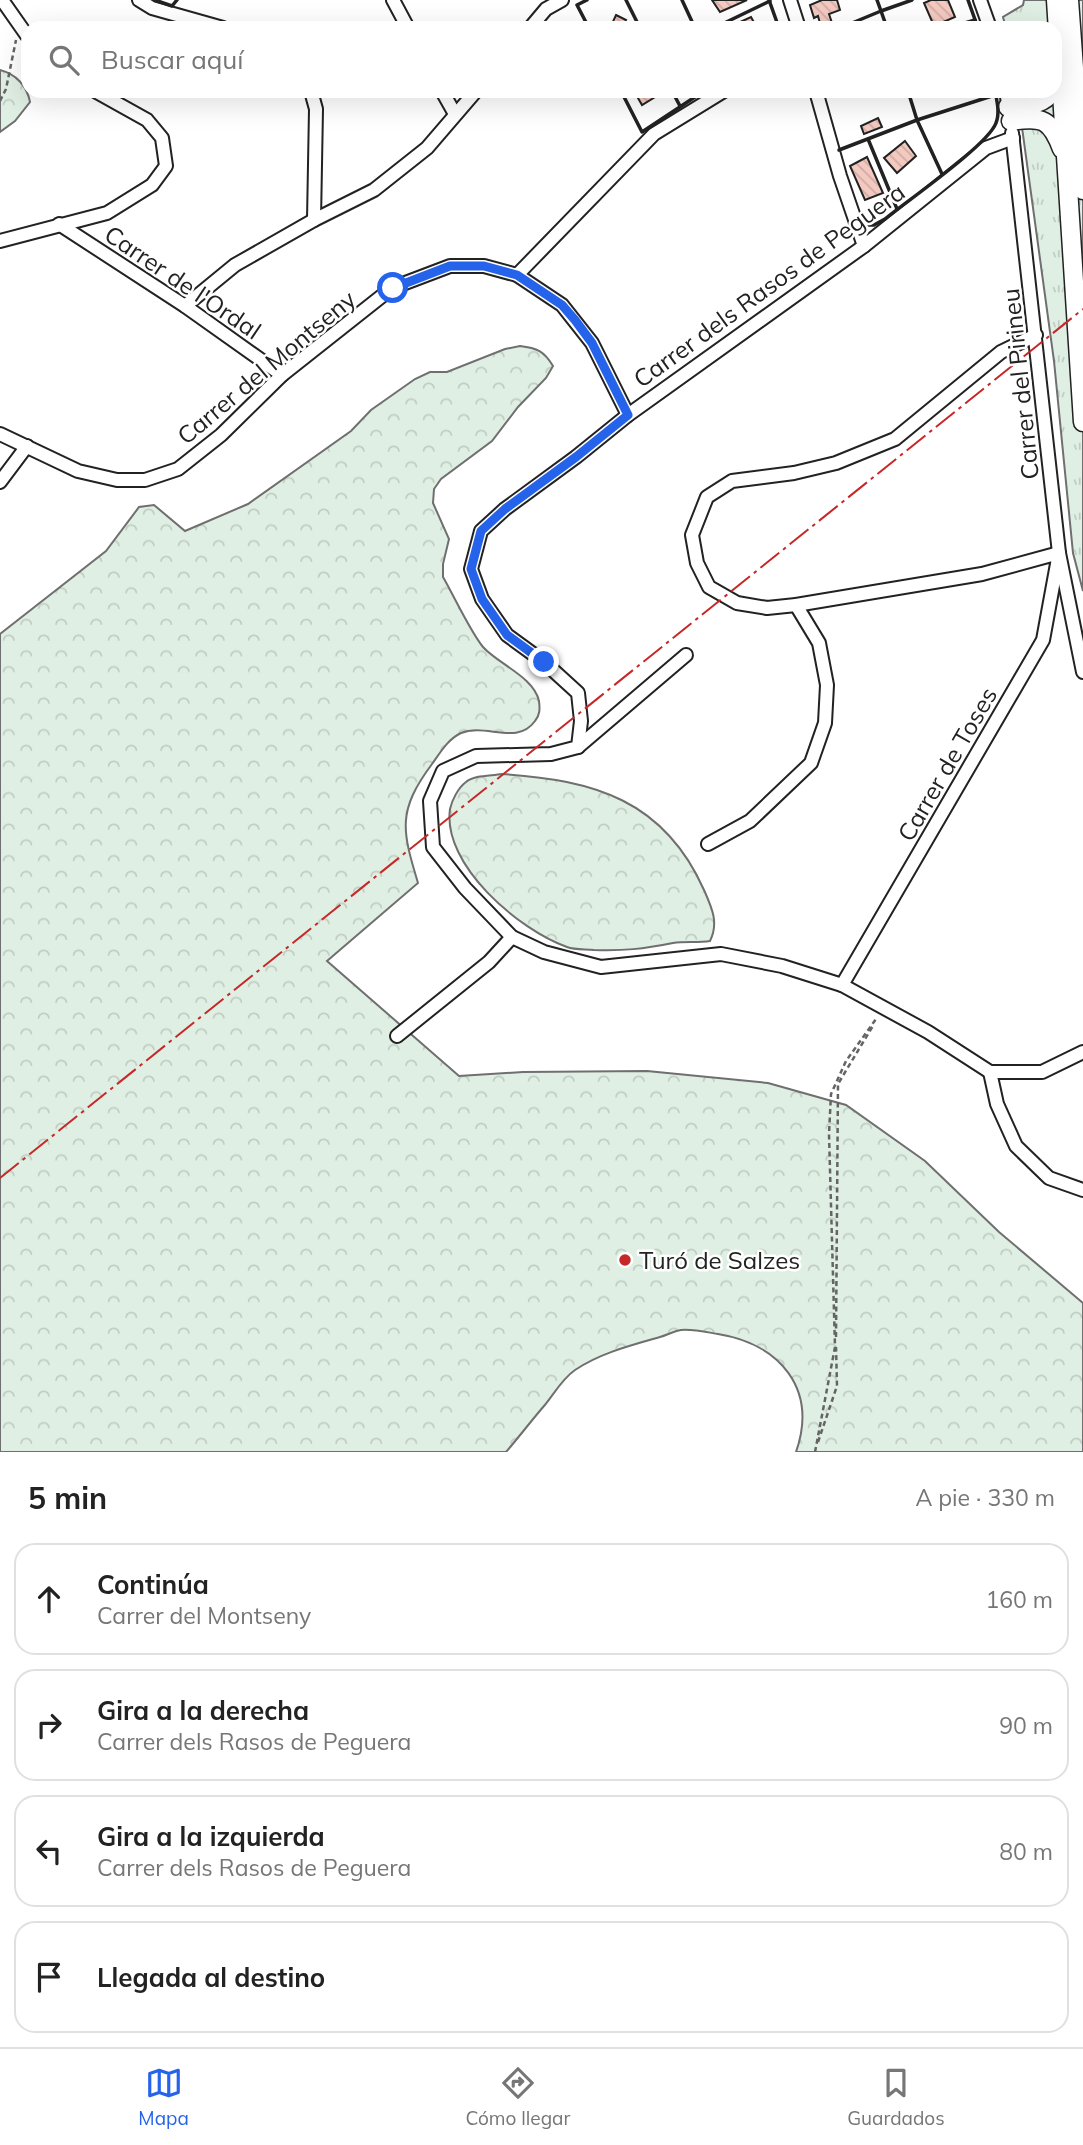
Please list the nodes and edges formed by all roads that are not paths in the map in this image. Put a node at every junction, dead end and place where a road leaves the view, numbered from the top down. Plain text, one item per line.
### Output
1 (2, 0) edge
2 (139, 0) edge
3 (393, 0) edge
4 (562, 0) edge
5 (790, 0) edge
6 (980, 0) edge
7 (1056, 0) edge
8 (1069, 0) edge
9 (542, 4) edge
10 (198, 21) edge
11 (404, 21) edge
12 (534, 21) edge
13 (797, 21) edge
14 (988, 21) edge
15 (1058, 21) edge
16 (21, 29) edge
17 (1062, 38) edge
18 (1062, 44) edge
19 (1067, 65) junction
20 (1062, 73) edge
21 (1083, 90) edge
22 (108, 98) edge
23 (313, 98) edge
24 (446, 98) edge
25 (470, 98) edge
26 (713, 98) edge
27 (819, 98) edge
28 (1048, 98) edge
29 (1081, 109) edge
30 (455, 114) junction
31 (1010, 114) edge
32 (1077, 151) edge
33 (1083, 190) edge
34 (314, 220) junction
35 (59, 224) junction
36 (0, 242) edge
37 (864, 246) junction
38 (517, 275) junction
39 (185, 306) junction
40 (1036, 335) junction
41 (282, 375) junction
42 (628, 415) junction
43 (1083, 422) edge
44 (0, 434) edge
45 (27, 446) junction
46 (0, 482) edge
47 (1059, 553) junction
48 (796, 605) junction
49 (686, 655) dead end
50 (1083, 672) edge
51 (578, 747) junction
52 (708, 844) dead end
53 (512, 937) junction
54 (842, 985) junction
55 (397, 1037) dead end
56 (1083, 1052) edge
57 (990, 1072) junction
58 (1083, 1190) edge

1 - 16 street
2 - 10 street
3 - 11 street
4 - 9 street
5 - 13 street
6 - 14 street
7 - 15 main road
8 - 19 main road
9 - 12 street
17 - 29 main road
18 - 19 main road
19 - 20 main road
19 - 21 main road
19 - 29 main road
19 - 32 main road
22 - 35 street
23 - 34 street
24 - 30 street
25 - 30 street
26 - 38 street
27 - 37 street
28 - 31 main road
29 - 32 main road
30 - 34 street
31 - 32 main road
31 - 37 street, Carrer dels Rasos de Peguera
31 - 40 street, Carrer del Pirineu
32 - 33 main road
32 - 43 main road
34 - 39 street
35 - 36 street
35 - 39 street, Carrer de l'Ordal
37 - 42 street, Carrer dels Rasos de Peguera
38 - 41 street, Carrer del Montseny
38 - 42 street, Carrer del Montseny
39 - 41 street, Carrer de l'Ordal
40 - 47 street, Carrer del Pirineu
40 - 48 street
41 - 45 street, Carrer del Montseny
42 - 51 street, Carrer dels Rasos de Peguera
44 - 45 street, Carrer del Montseny
45 - 46 street
47 - 48 street
47 - 50 street, Carrer del Pirineu
47 - 54 street, Carrer de Toses
48 - 52 street
49 - 51 street
51 - 53 street
53 - 54 street
53 - 55 street
54 - 57 street
56 - 57 street
57 - 58 street

